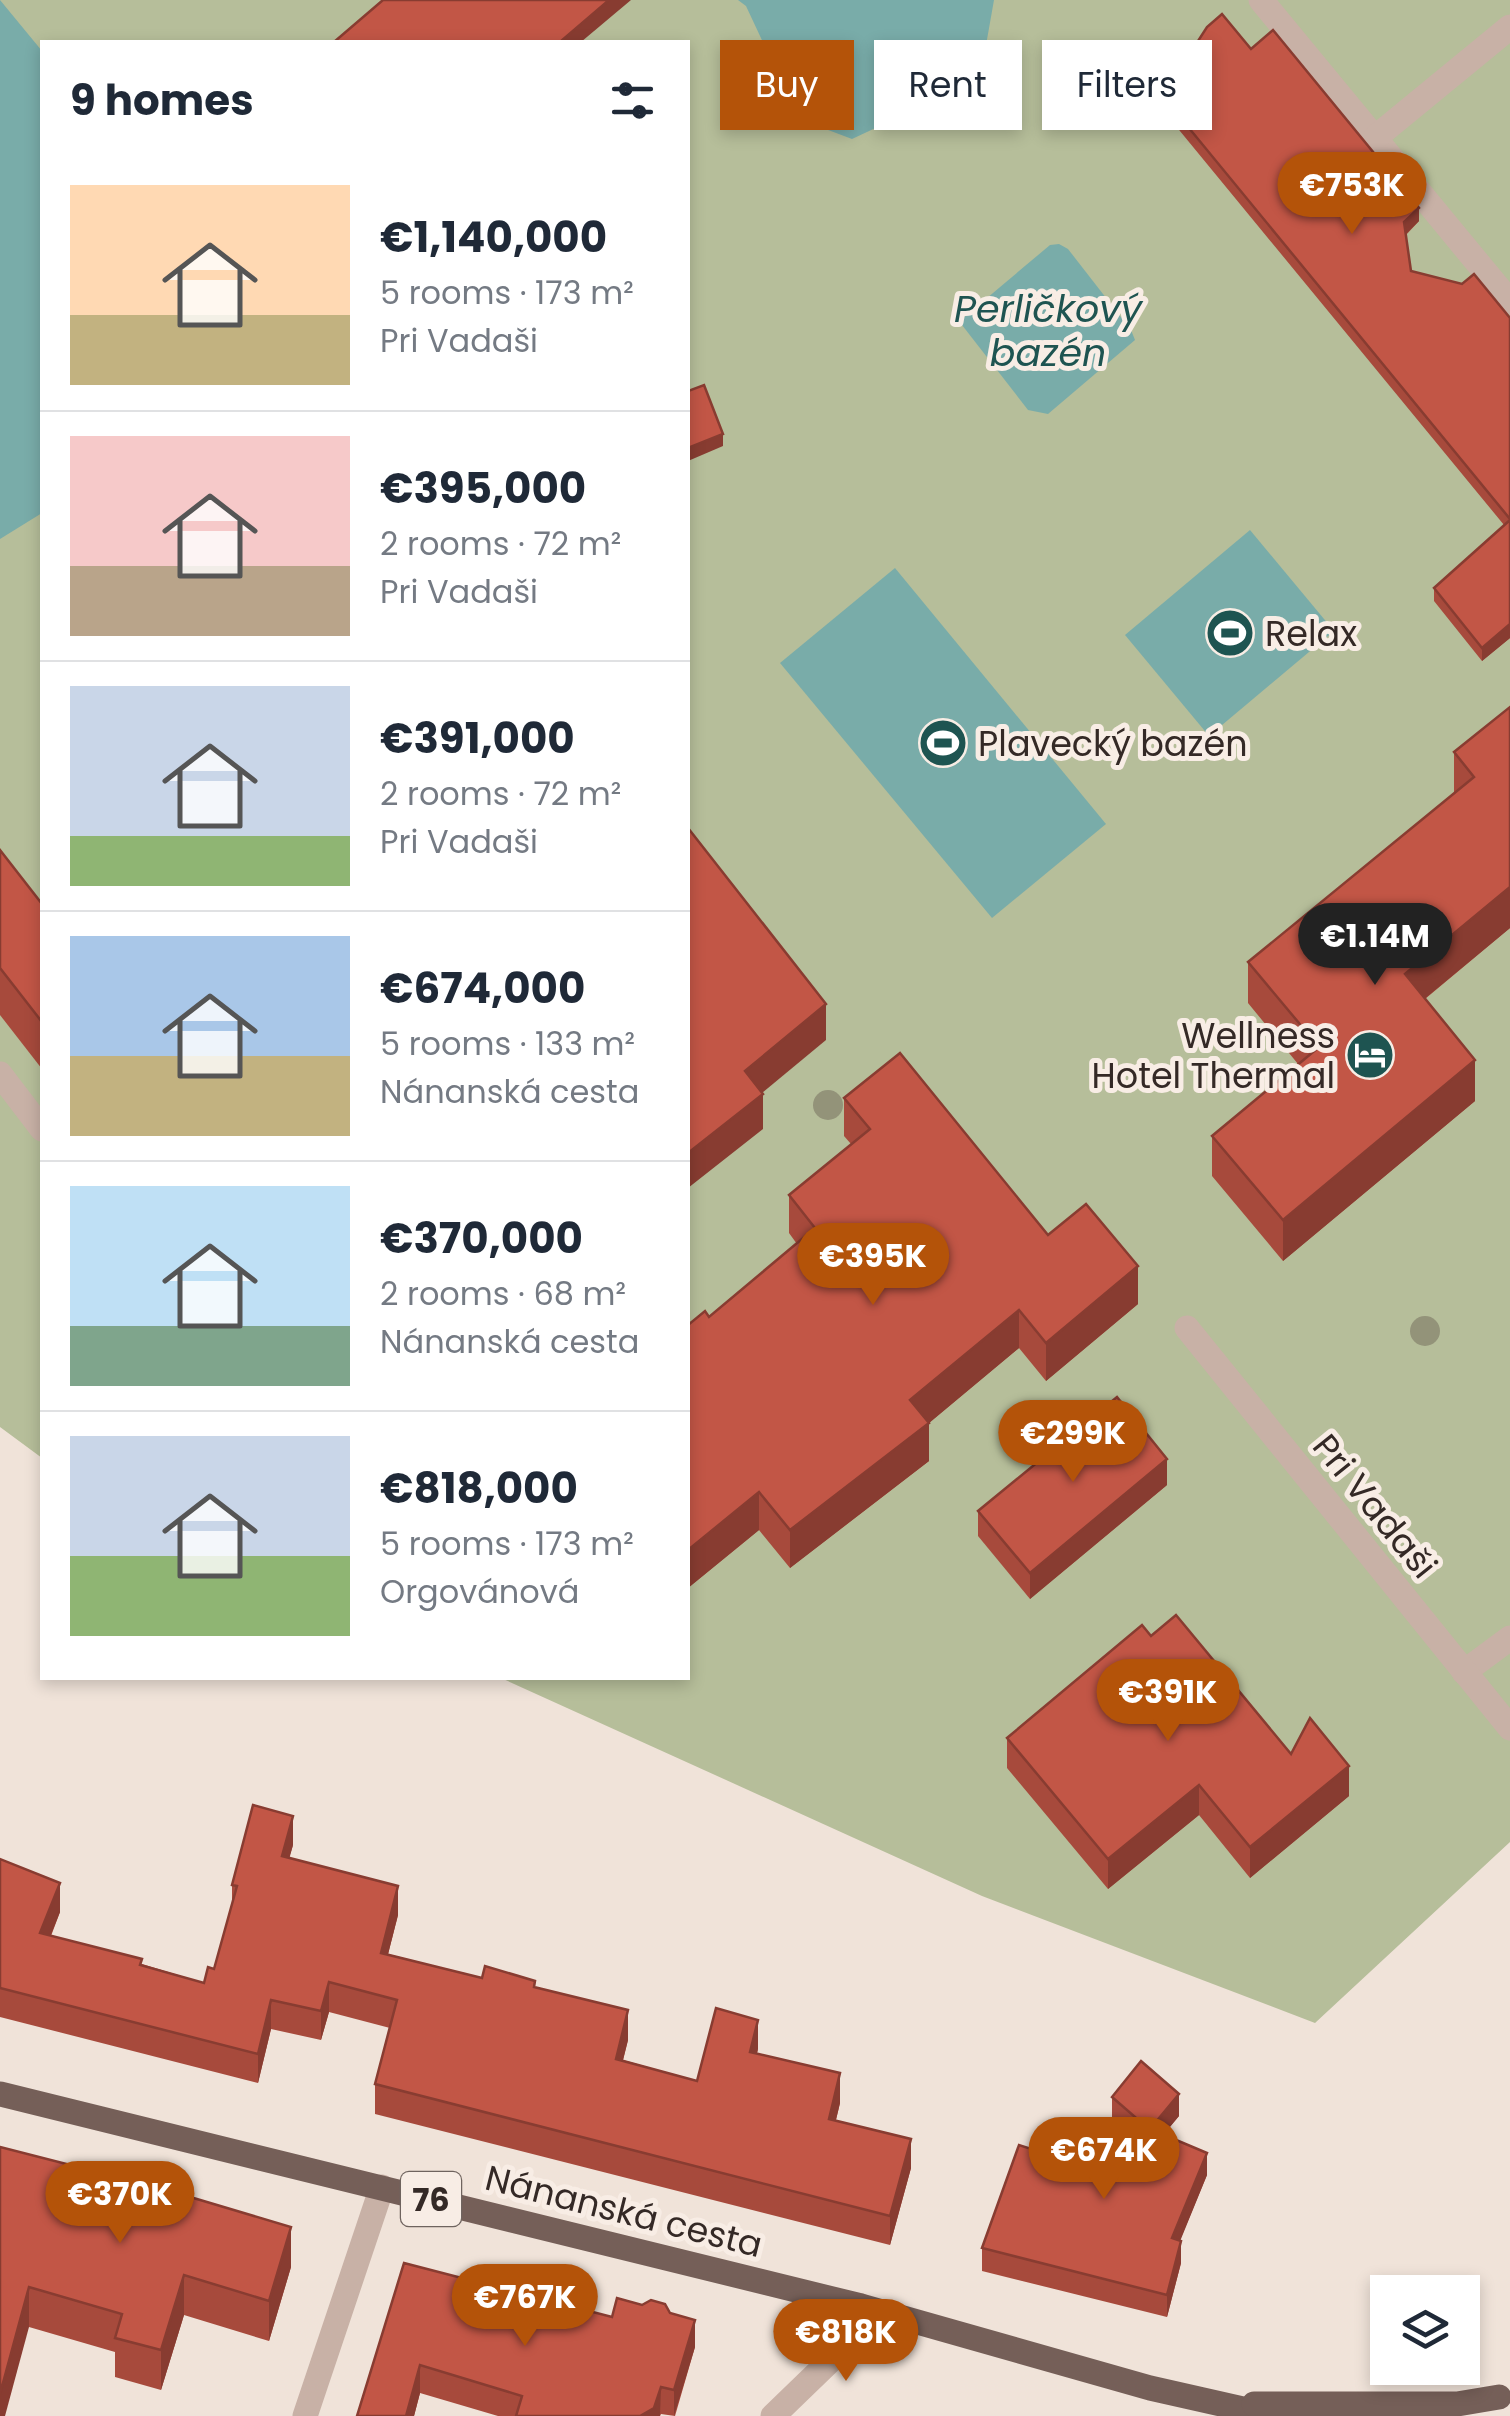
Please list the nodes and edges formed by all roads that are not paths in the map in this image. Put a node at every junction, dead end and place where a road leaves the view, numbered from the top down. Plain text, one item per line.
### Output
1 (1261, 0) edge
2 (1510, 27) edge
3 (1376, 137) junction
4 (1510, 302) edge
5 (0, 1074) edge
6 (40, 1126) edge
7 (1186, 1328) dead end
8 (1510, 1638) edge
9 (1464, 1672) junction
10 (1510, 1728) edge
11 (0, 2094) edge
12 (382, 2187) junction
13 (861, 2306) junction
14 (1500, 2398) edge
15 (1229, 2404) junction
16 (305, 2416) edge
17 (773, 2416) edge
18 (1274, 2416) edge

1 - 3 street
2 - 3 street
3 - 4 street
5 - 6 street
7 - 9 street, Pri Vadaši
8 - 9 street
9 - 10 street, Pri Vadaši
11 - 12 main road, Nánanská cesta / 76
12 - 13 main road, Nánanská cesta / 76
12 - 16 street
13 - 15 main road, Nánanská cesta / 76
13 - 17 street
14 - 15 main road, 76
15 - 18 main road, 76

